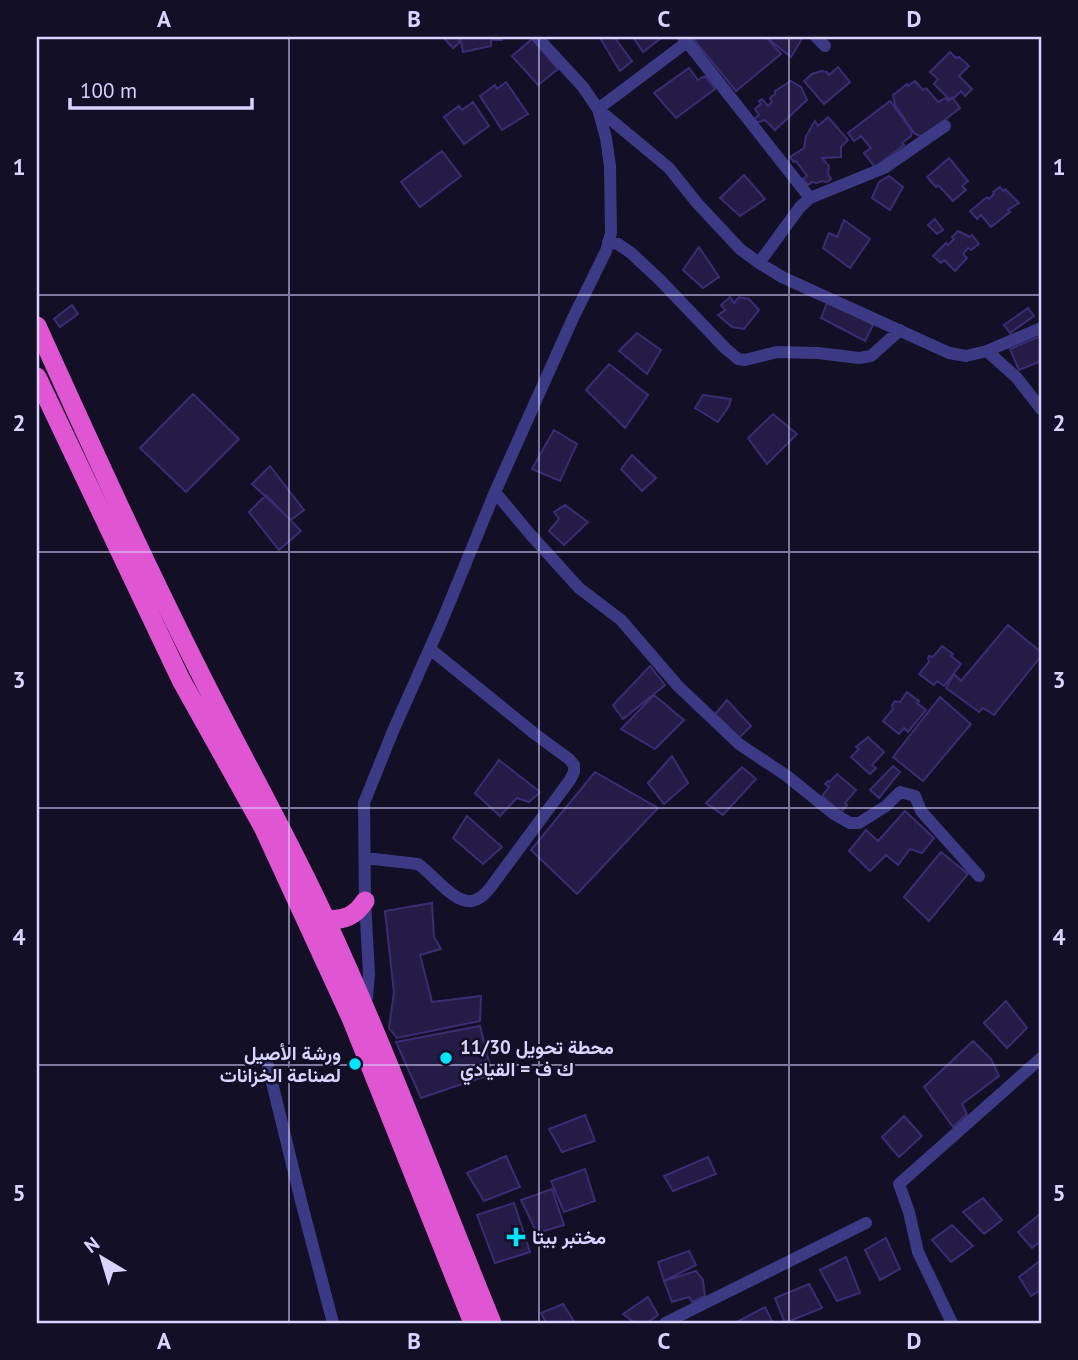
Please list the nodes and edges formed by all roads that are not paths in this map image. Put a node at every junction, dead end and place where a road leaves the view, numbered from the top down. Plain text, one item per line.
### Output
1 (537, 37) edge
2 (685, 39) edge
3 (597, 109) junction
4 (945, 126) dead end
5 (810, 198) junction
6 (608, 242) junction
7 (759, 264) junction
8 (37, 326) edge
9 (1041, 328) edge
10 (900, 330) junction
11 (987, 351) junction
12 (37, 377) edge
13 (1041, 409) edge
14 (495, 492) junction
15 (430, 649) junction
16 (365, 858) junction
17 (979, 876) dead end
18 (365, 901) junction
19 (326, 919) junction
20 (357, 1012) junction
21 (1041, 1058) edge
22 (267, 1062) dead end
23 (866, 1223) dead end
24 (333, 1323) edge
25 (475, 1323) edge
26 (665, 1323) edge
27 (952, 1323) edge

1 - 3 street
2 - 3 street
2 - 5 street
3 - 6 street
3 - 7 street
4 - 5 street
5 - 7 street
6 - 10 street
6 - 14 street
7 - 10 street
8 - 19 highway
9 - 11 street
10 - 11 street
11 - 13 street
12 - 20 highway
14 - 15 street
14 - 17 street
15 - 16 street
15 - 16 street
16 - 18 street
18 - 19 highway
18 - 20 street
19 - 20 highway
20 - 25 highway
21 - 27 street
22 - 24 street
23 - 26 street

